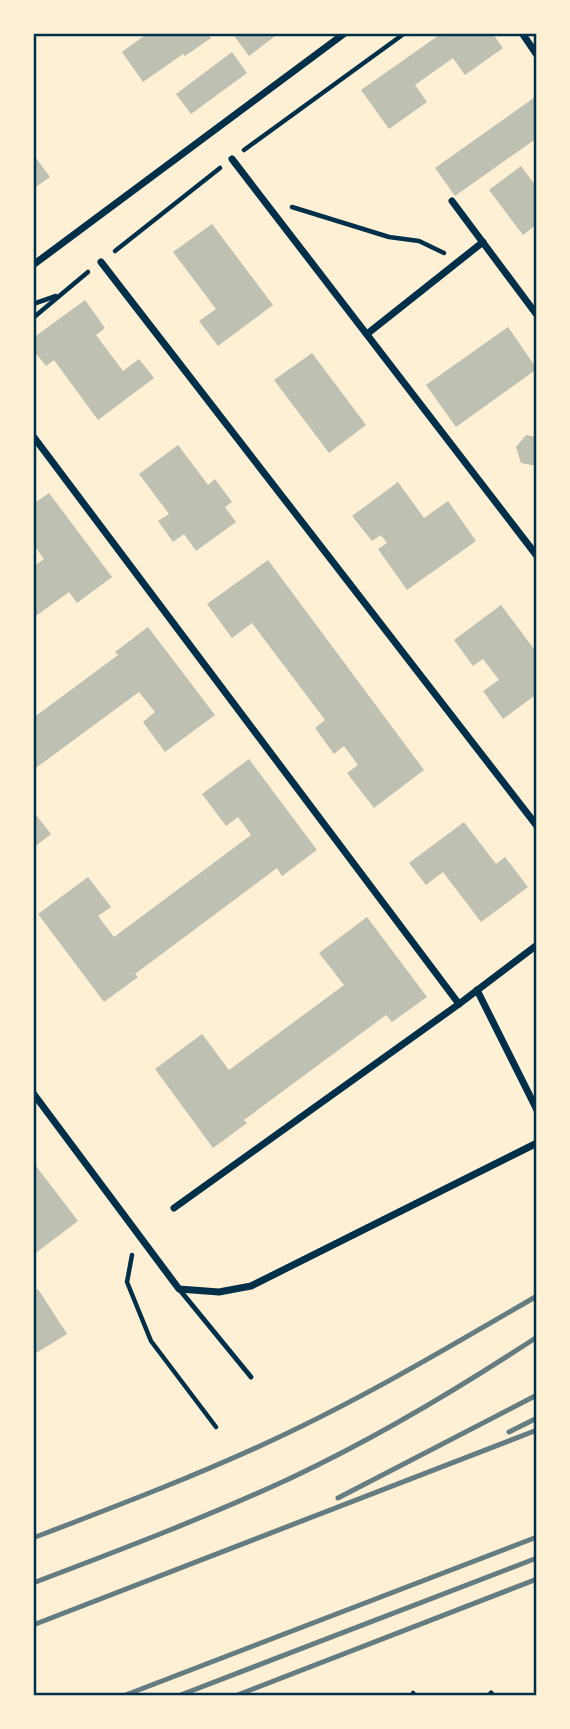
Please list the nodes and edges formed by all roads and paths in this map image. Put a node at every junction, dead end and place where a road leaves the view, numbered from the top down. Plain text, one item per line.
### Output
1 (345, 33) edge
2 (405, 33) edge
3 (522, 33) edge
4 (537, 55) edge
5 (232, 159) junction
6 (264, 201) junction
7 (452, 201) dead end
8 (483, 242) junction
9 (460, 260) junction
10 (101, 262) junction
11 (33, 265) edge
12 (60, 294) junction
13 (33, 304) edge
14 (537, 315) edge
15 (33, 318) edge
16 (367, 334) junction
17 (33, 436) edge
18 (537, 556) edge
19 (537, 826) edge
20 (537, 946) edge
21 (477, 990) junction
22 (459, 1004) junction
23 (33, 1093) edge
24 (537, 1110) edge
25 (537, 1143) edge
26 (174, 1208) dead end
27 (137, 1230) junction
28 (180, 1289) junction
29 (251, 1377) dead end
30 (216, 1427) dead end

1 - 11 street
2 - 5 path
3 - 4 street
5 - 6 street
5 - 10 path
6 - 9 path
6 - 16 street
7 - 8 street
8 - 9 street
8 - 14 street
9 - 16 street
10 - 12 path
10 - 19 street
12 - 13 path
12 - 15 path
16 - 18 street
17 - 22 street
20 - 21 street
21 - 22 street
21 - 24 street
22 - 26 street
23 - 27 street
25 - 28 street
27 - 28 street
27 - 30 path
28 - 29 lane

